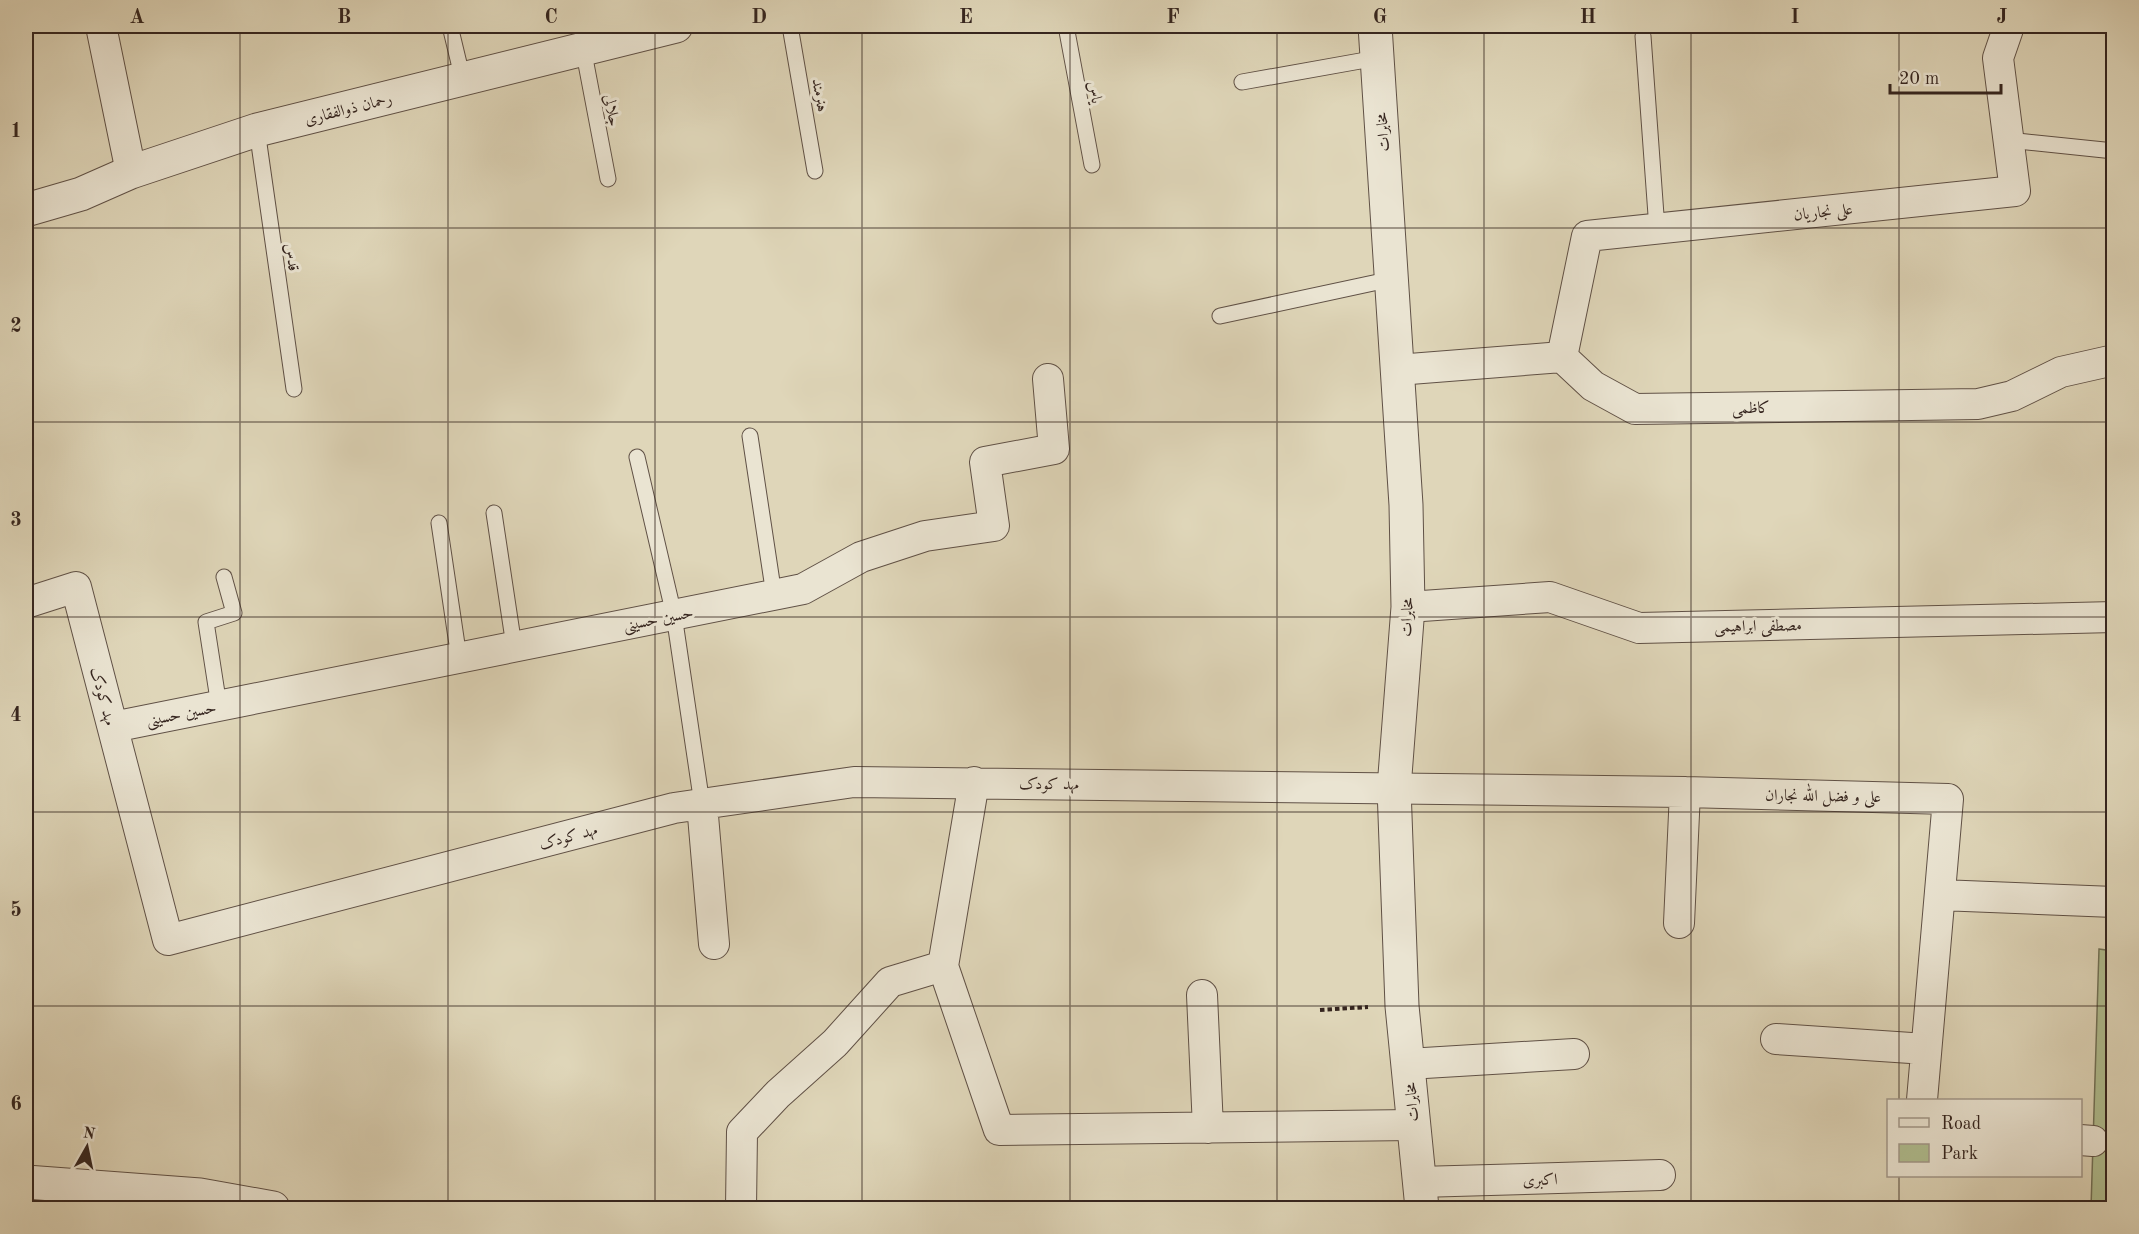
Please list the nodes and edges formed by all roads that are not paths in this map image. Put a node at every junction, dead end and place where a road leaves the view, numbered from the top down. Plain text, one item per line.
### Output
1 (101, 26) edge
2 (450, 26) edge
3 (676, 26) edge
4 (790, 26) edge
5 (1066, 26) edge
6 (1375, 26) edge
7 (2009, 26) edge
8 (1643, 36) dead end
9 (583, 48) junction
10 (1377, 58) junction
11 (463, 80) junction
12 (1242, 82) dead end
13 (257, 130) junction
14 (2008, 140) junction
15 (2114, 151) edge
16 (1092, 165) dead end
17 (815, 171) dead end
18 (131, 172) junction
19 (608, 178) dead end
20 (26, 210) edge
21 (1657, 229) junction
22 (1392, 279) junction
23 (1220, 316) dead end
24 (1562, 357) junction
25 (2114, 360) edge
26 (1397, 370) junction
27 (1048, 379) dead end
28 (294, 389) dead end
29 (750, 436) dead end
30 (637, 457) dead end
31 (494, 513) dead end
32 (438, 523) dead end
33 (224, 577) dead end
34 (774, 594) junction
35 (26, 603) edge
36 (1408, 607) junction
37 (674, 615) junction
38 (2114, 617) edge
39 (514, 646) junction
40 (459, 658) junction
41 (219, 706) junction
42 (113, 727) junction
43 (974, 782) junction
44 (1394, 788) junction
45 (1685, 792) junction
46 (702, 804) junction
47 (1940, 895) junction
48 (2114, 902) edge
49 (1679, 923) dead end
50 (714, 944) dead end
51 (943, 966) junction
52 (1202, 995) dead end
53 (1776, 1039) dead end
54 (1926, 1049) junction
55 (1574, 1054) dead end
56 (1408, 1064) junction
57 (1922, 1099) edge
58 (1412, 1125) junction
59 (1208, 1128) junction
60 (1660, 1175) dead end
61 (26, 1182) edge
62 (1420, 1195) edge
63 (273, 1209) edge
64 (741, 1209) edge

1 - 18 street
2 - 11 lane
3 - 9 street, رحمان ذوالفقاری
4 - 17 lane, هنرمند
5 - 16 lane, یاس
6 - 10 street, مخابرات
7 - 14 street, علی نجاریان
8 - 21 lane
9 - 11 street, رحمان ذوالفقاری
9 - 19 lane, جلالی
10 - 12 lane
10 - 22 street, مخابرات
11 - 13 street, رحمان ذوالفقاری
13 - 18 street, رحمان ذوالفقاری
13 - 28 lane, قدس
14 - 15 lane
14 - 21 street, علی نجاریان
18 - 20 street, رحمان ذوالفقاری
21 - 24 street, علی نجاریان
22 - 23 lane
22 - 26 street, مخابرات
24 - 25 street, کاظمی
24 - 26 street
26 - 36 street, مخابرات
27 - 34 street, حسین حسینی
29 - 34 lane
30 - 37 lane
31 - 39 lane
32 - 40 lane
33 - 41 lane
34 - 37 street, حسین حسینی
35 - 42 street, مهد کودک
36 - 38 street, مصطفی ابراهیمی
36 - 44 street, مخابرات
37 - 39 street, حسین حسینی
37 - 46 lane
39 - 40 street, حسین حسینی
40 - 41 street, حسین حسینی
41 - 42 street, حسین حسینی
42 - 46 street, مهد کودک
43 - 44 street, مهد کودک
43 - 46 street, مهد کودک
43 - 51 street
44 - 45 street, علی و فضل الله نجاران
44 - 56 street, مخابرات
45 - 47 street, علی و فضل الله نجاران
45 - 49 street
46 - 50 street
47 - 48 street
47 - 54 street, علی و فضل الله نجاران
51 - 59 street
51 - 64 street
52 - 59 street
53 - 54 street
54 - 57 street, علی و فضل الله نجاران
55 - 56 street
56 - 58 street, مخابرات
58 - 59 street
58 - 62 street, مخابرات
60 - 62 street, اکبری
61 - 63 street

